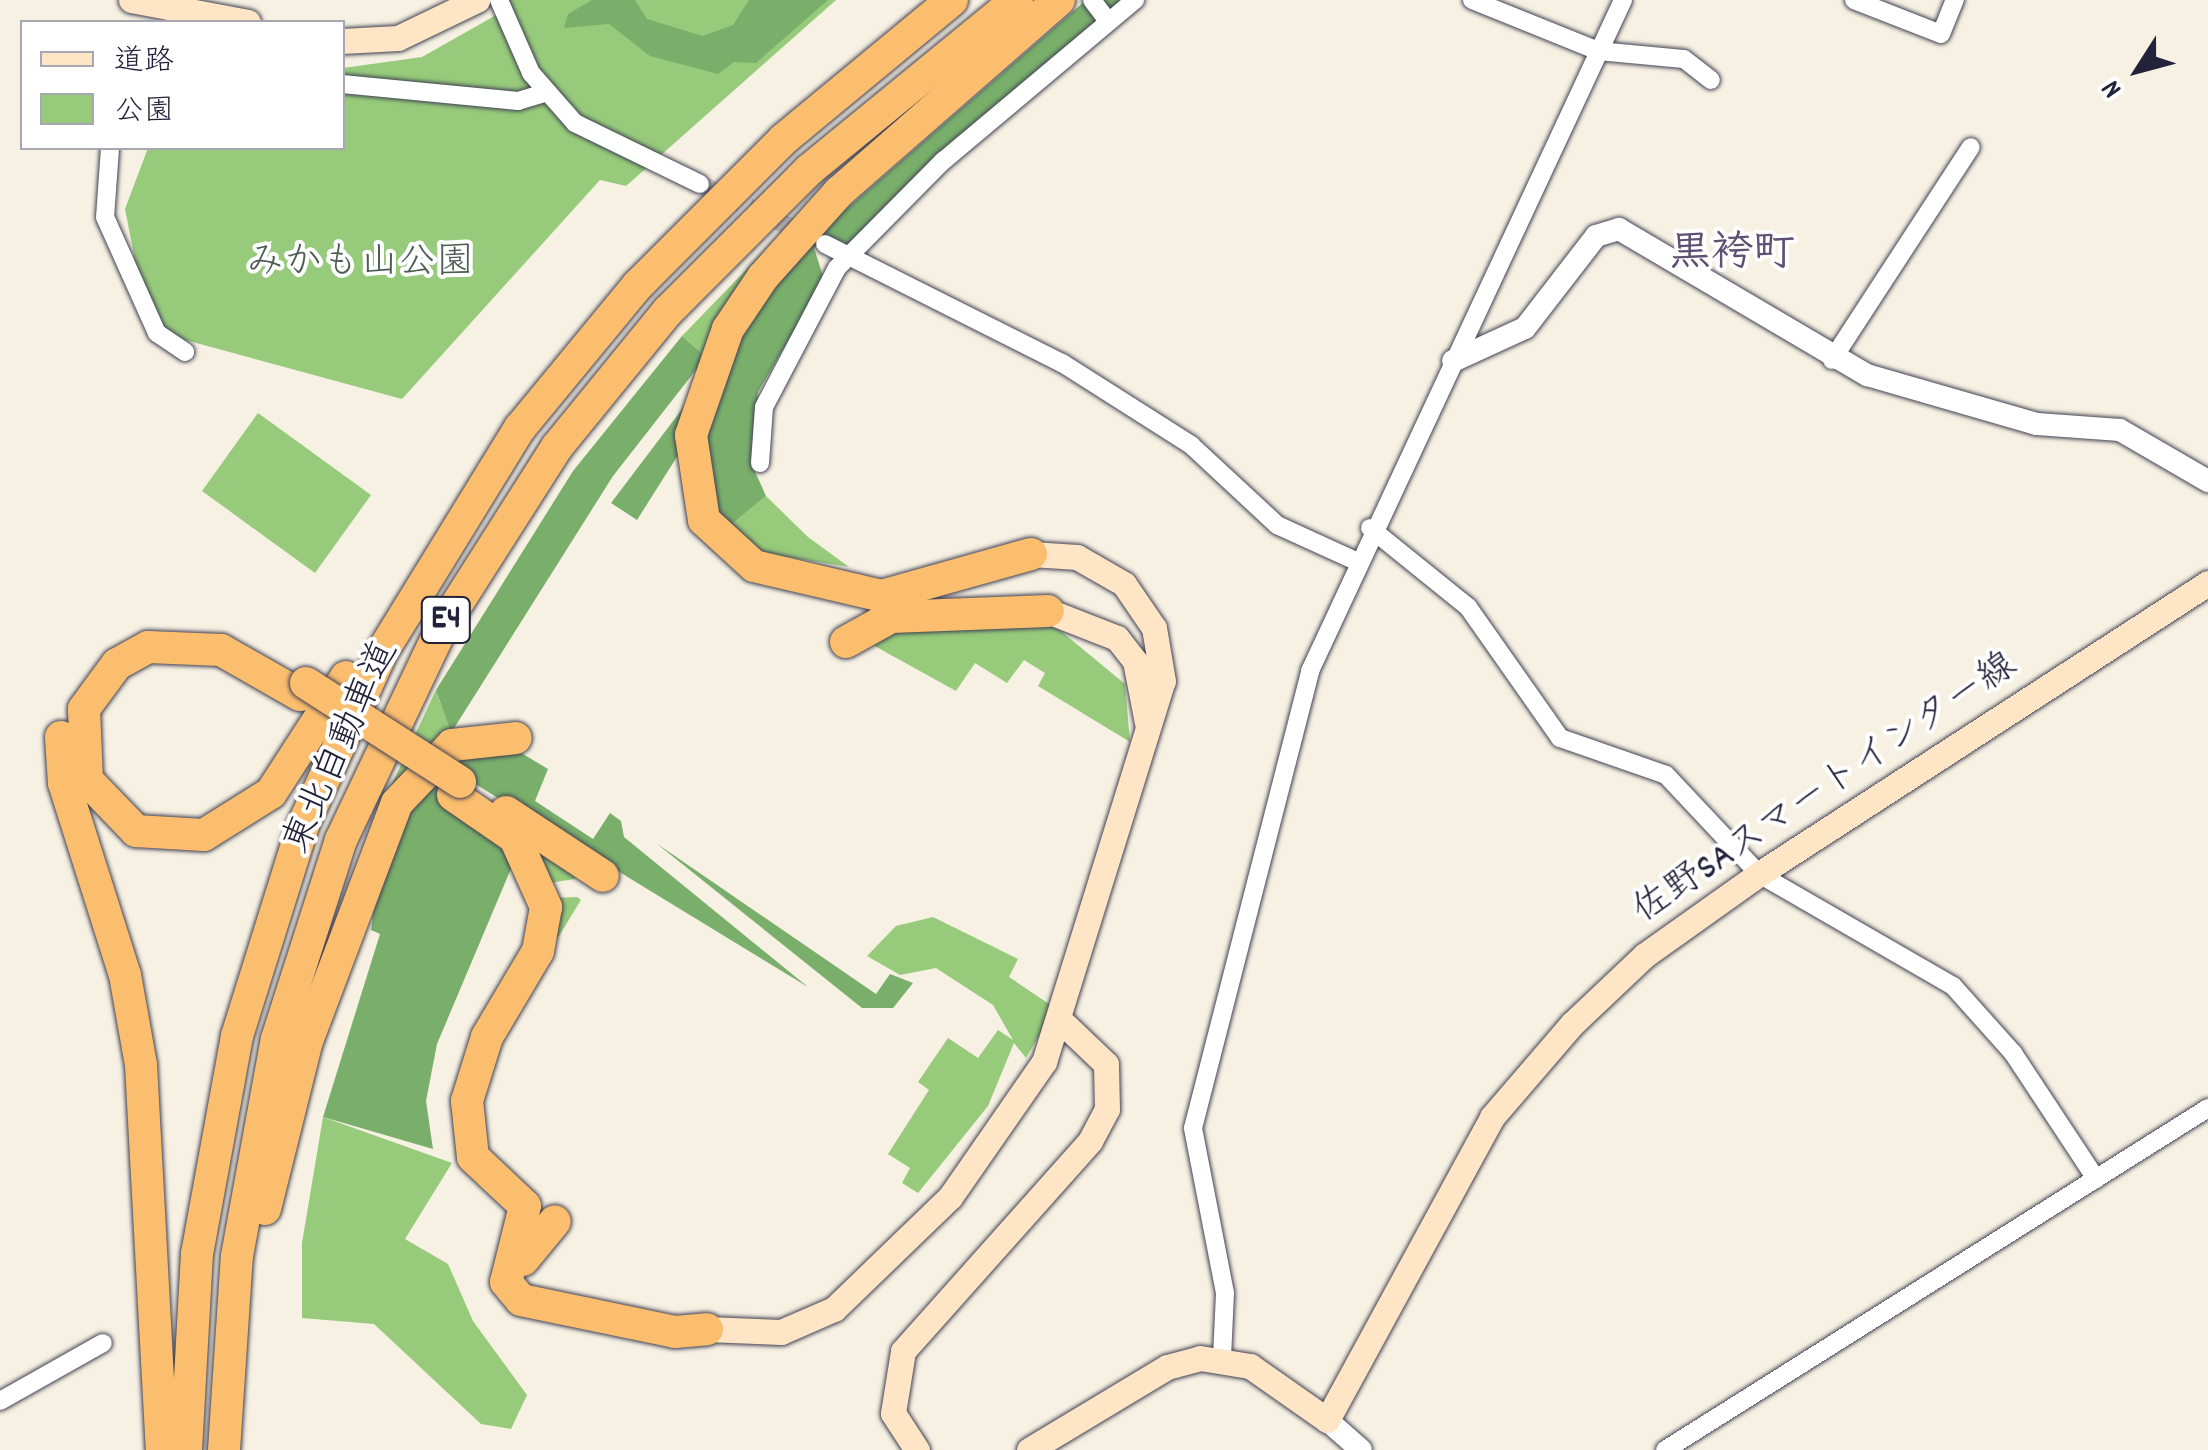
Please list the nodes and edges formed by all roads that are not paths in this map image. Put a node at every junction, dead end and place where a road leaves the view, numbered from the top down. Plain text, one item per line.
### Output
1 (131, 0) edge
2 (477, 0) edge
3 (500, 0) edge
4 (952, 0) edge
5 (1017, 0) edge
6 (1059, 0) edge
7 (1092, 0) edge
8 (1134, 0) edge
9 (1472, 0) edge
10 (1623, 0) edge
11 (1854, 0) edge
12 (1955, 0) edge
13 (237, 20) edge
14 (1107, 20) junction
15 (345, 41) edge
16 (1598, 52) junction
17 (1711, 80) dead end
18 (345, 84) edge
19 (546, 92) junction
20 (1971, 147) dead end
21 (110, 150) edge
22 (700, 184) tunnel mouth
23 (825, 244) tunnel mouth
24 (848, 255) junction
25 (185, 352) dead end
26 (1832, 360) junction
27 (1453, 361) junction
28 (555, 383) junction
29 (760, 463) dead end
30 (2208, 481) edge
31 (1370, 528) junction
32 (1031, 554) joint
33 (1356, 561) junction
34 (2208, 582) edge
35 (1048, 611) joint
36 (846, 642) dead end
37 (303, 689) junction
38 (516, 738) dead end
39 (1148, 738) junction
40 (456, 789) junction
41 (1759, 874) junction
42 (604, 876) dead end
43 (1061, 1021) junction
44 (2208, 1108) edge
45 (2096, 1178) junction
46 (556, 1221) dead end
47 (707, 1329) junction
48 (103, 1343) dead end
49 (1222, 1357) junction
50 (0, 1401) edge
51 (1328, 1420) junction
52 (224, 1440) edge
53 (162, 1450) edge
54 (186, 1450) edge
55 (917, 1450) edge
56 (1029, 1450) edge
57 (1361, 1450) edge
58 (1665, 1450) edge

1 - 13 main road
2 - 15 main road
3 - 19 street
4 - 28 highway, 東北自動車道 / E4
5 - 52 highway, 東北自動車道 / E4
6 - 32 highway
7 - 14 street
8 - 14 street
9 - 16 street
10 - 16 street
11 - 12 street
14 - 24 street
16 - 17 street
16 - 27 street
18 - 19 street
19 - 22 street
20 - 26 street
21 - 25 street
23 - 24 street
24 - 29 street
24 - 33 street
26 - 27 street
26 - 30 street
27 - 31 street
28 - 37 highway
28 - 54 highway, 東北自動車道 / E4
31 - 33 street
31 - 41 street
32 - 39 main road
33 - 49 street
34 - 41 main road, 佐野SAスマートインター線
35 - 36 highway
35 - 39 main road
37 - 40 highway
37 - 53 highway
38 - 52 highway
39 - 43 main road
40 - 42 highway
40 - 47 highway
41 - 45 street
41 - 51 main road, 佐野SAスマートインター線
43 - 47 main road
43 - 55 main road
44 - 45 street
45 - 58 street
46 - 47 highway
48 - 50 street
49 - 51 main road
49 - 56 main road
51 - 57 street

